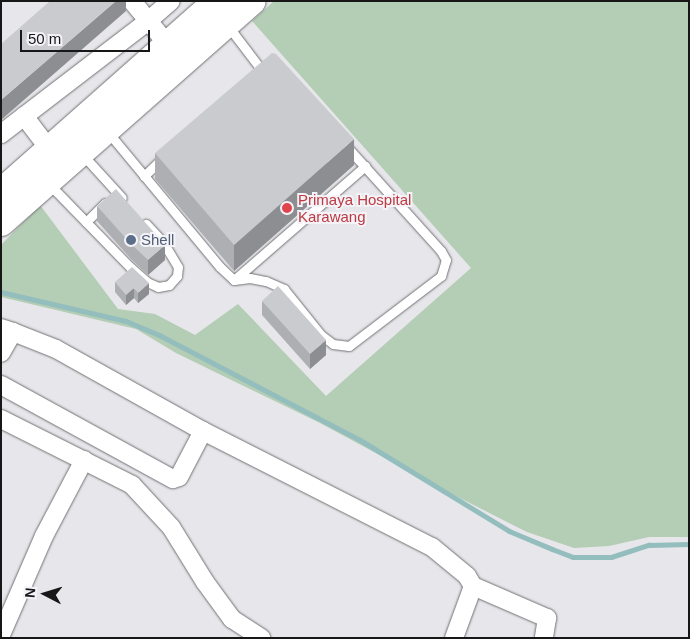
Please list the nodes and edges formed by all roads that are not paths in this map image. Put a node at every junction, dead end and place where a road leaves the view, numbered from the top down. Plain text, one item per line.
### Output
1 (132, 1) edge
2 (252, 1) edge
3 (167, 2) edge
4 (222, 13) edge
5 (148, 21) junction
6 (177, 38) junction
7 (264, 74) edge
8 (24, 116) junction
9 (105, 130) junction
10 (1, 134) edge
11 (339, 138) edge
12 (50, 150) junction
13 (172, 150) edge
14 (80, 152) junction
15 (365, 166) junction
16 (144, 176) junction
17 (47, 182) junction
18 (116, 192) junction
19 (1, 193) edge
20 (129, 206) edge
21 (143, 220) edge
22 (1, 222) edge
23 (86, 222) junction
24 (234, 280) junction
25 (7, 330) edge
26 (1, 353) edge
27 (1, 385) edge
28 (1, 420) edge
29 (203, 431) junction
30 (84, 460) junction
31 (472, 586) junction
32 (1, 635) edge
33 (261, 638) edge
34 (454, 638) edge
35 (544, 638) edge

1 - 5 street
2 - 4 main road
3 - 5 street
3 - 6 street
4 - 6 main road
4 - 7 lane
4 - 9 main road
5 - 6 street
5 - 8 street
6 - 12 main road
8 - 10 street
8 - 12 street
9 - 14 main road
9 - 16 lane
11 - 15 lane
12 - 19 main road
13 - 16 lane
14 - 17 main road
14 - 18 lane
15 - 24 lane
15 - 24 lane
16 - 24 lane
17 - 22 main road
17 - 23 lane
18 - 20 lane
18 - 23 lane
21 - 23 lane
25 - 26 street
25 - 29 street
27 - 29 street
28 - 30 street
29 - 31 street
30 - 32 street
30 - 33 street
31 - 34 street
31 - 35 street

